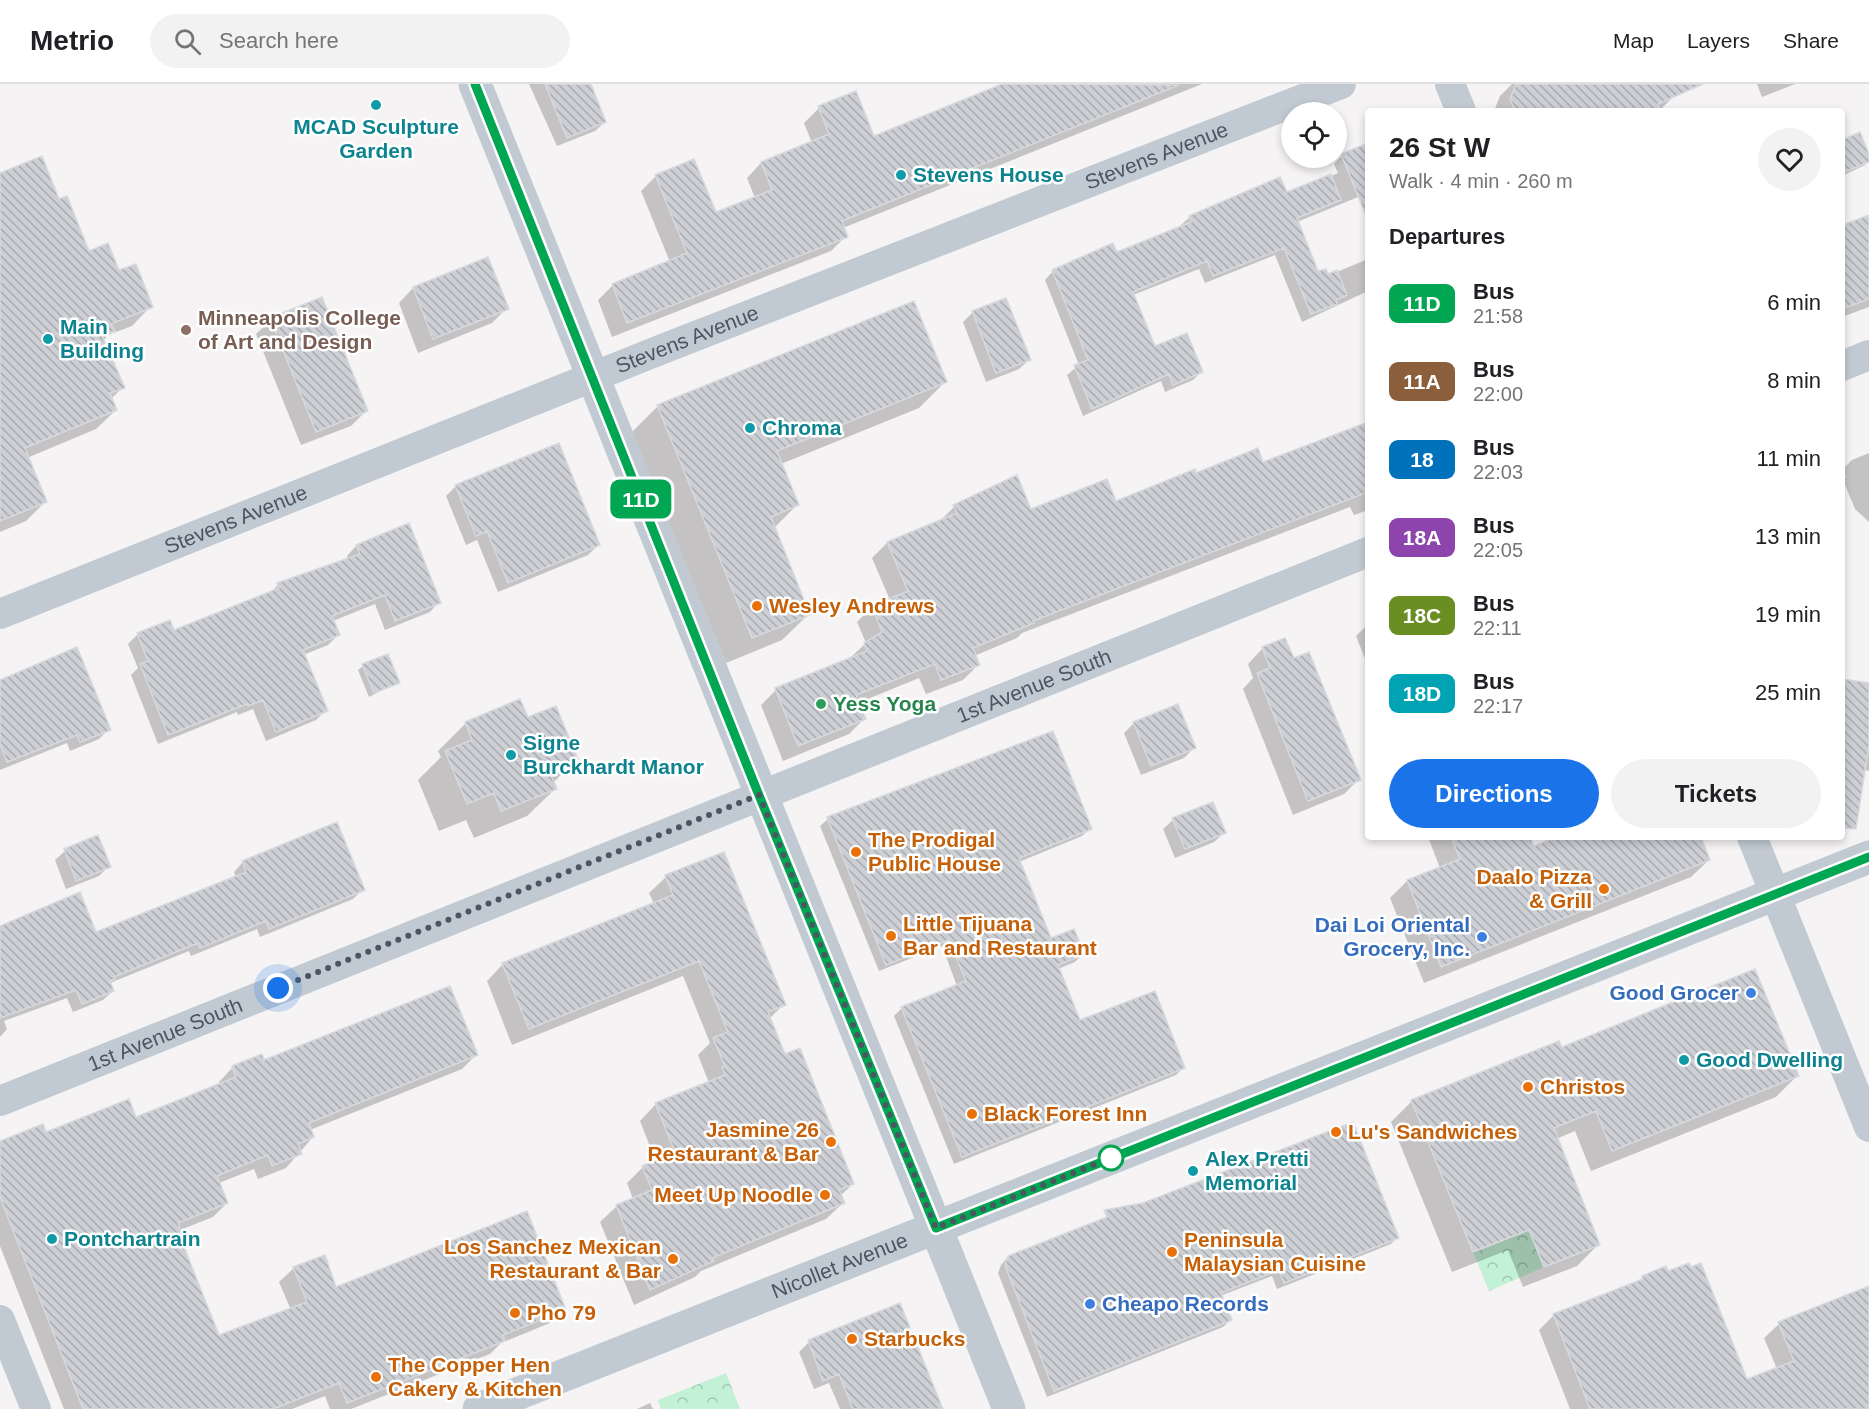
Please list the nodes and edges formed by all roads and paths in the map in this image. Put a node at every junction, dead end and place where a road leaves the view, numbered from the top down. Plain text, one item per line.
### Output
1 (475, 84) edge
2 (1341, 84) edge
3 (1450, 84) edge
4 (1460, 108) edge
5 (1869, 355) edge
6 (1845, 365) edge
7 (593, 376) junction
8 (1365, 553) edge
9 (0, 614) edge
10 (759, 795) junction
11 (1753, 840) edge
12 (1869, 857) edge
13 (1775, 895) junction
14 (0, 1101) edge
15 (1869, 1127) edge
16 (936, 1228) junction
17 (0, 1320) edge
18 (36, 1409) edge
19 (479, 1409) edge
20 (1009, 1409) edge

1 - 7 street
2 - 7 street, Stevens Avenue
3 - 4 street
5 - 6 street
7 - 9 street, Stevens Avenue
7 - 10 street
8 - 10 street, 1st Avenue South
10 - 14 street, 1st Avenue South
10 - 16 street
11 - 13 street
12 - 13 street, Nicollet Avenue
13 - 15 street
13 - 16 street, Nicollet Avenue
16 - 19 street, Nicollet Avenue
16 - 20 street
17 - 18 street

